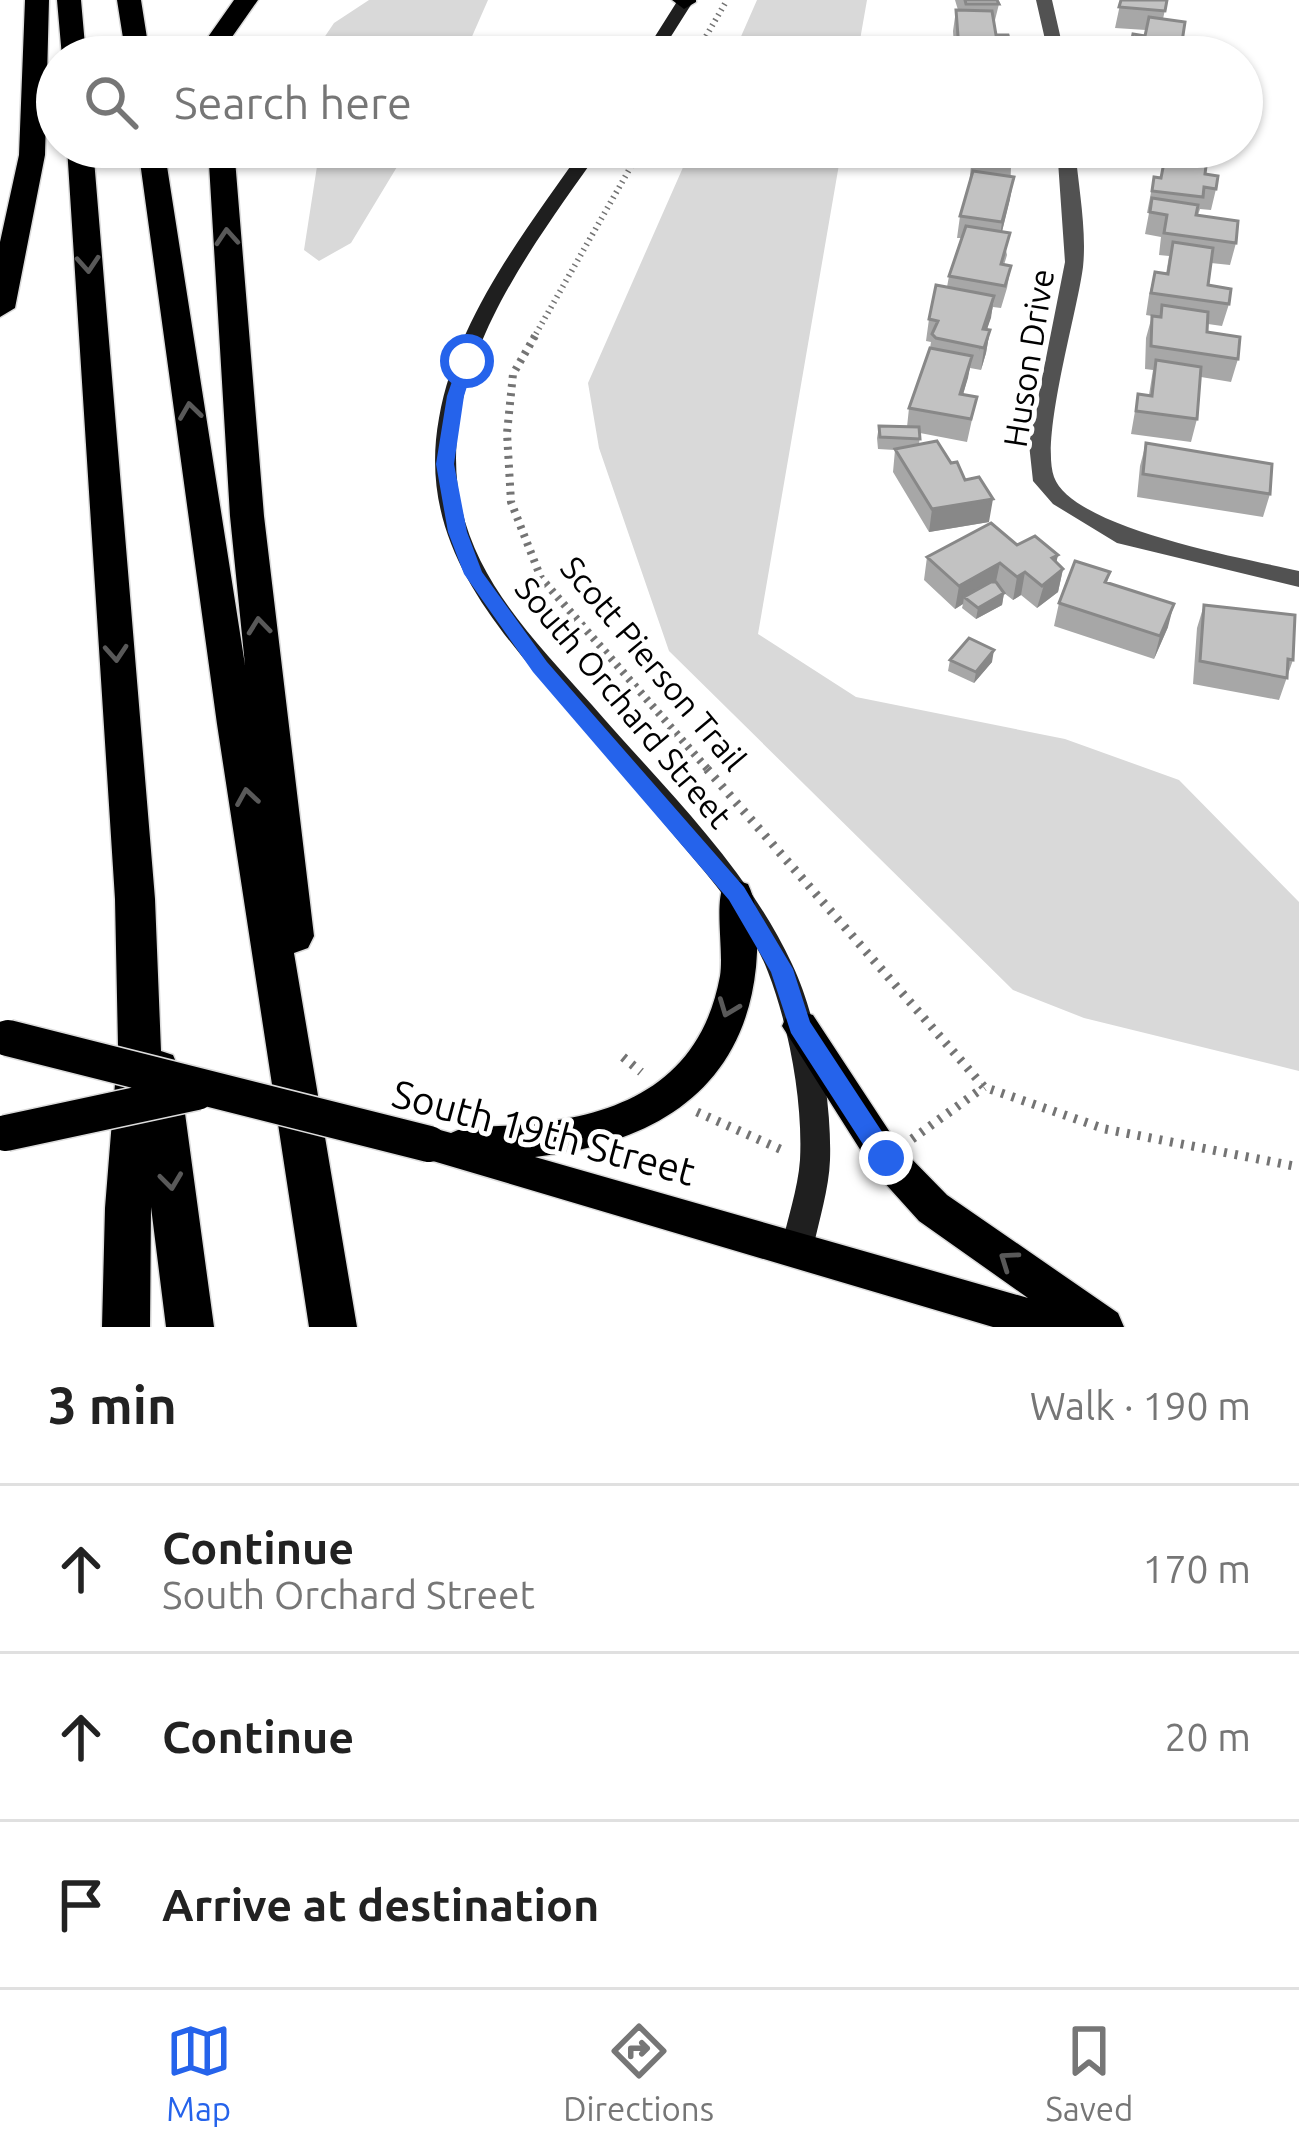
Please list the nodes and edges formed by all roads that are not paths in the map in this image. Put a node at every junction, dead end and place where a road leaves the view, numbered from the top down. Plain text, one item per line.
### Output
1 (37, 0) edge
2 (70, 0) edge
3 (129, 0) edge
4 (246, 0) edge
5 (1044, 0) edge
6 (685, 1) edge
7 (73, 36) edge
8 (135, 36) edge
9 (221, 36) edge
10 (663, 36) edge
11 (1052, 36) edge
12 (82, 168) edge
13 (154, 168) edge
14 (223, 168) edge
15 (580, 168) edge
16 (1067, 168) edge
17 (0, 308) edge
18 (1299, 579) edge
19 (736, 894) junction
20 (135, 898) junction
21 (800, 1026) junction
22 (4, 1037) edge
23 (202, 1090) junction
24 (3, 1134) edge
25 (491, 1153) junction
26 (797, 1249) junction
27 (126, 1327) edge
28 (190, 1327) edge
29 (334, 1327) edge
30 (1061, 1327) edge
31 (1104, 1327) edge

1 - 17 highway
2 - 7 highway
3 - 8 highway
4 - 9 highway
5 - 11 street
6 - 10 main road
12 -> 20 highway
29 -> 13 highway
29 -> 14 highway
15 - 19 main road, South Orchard Street
16 - 18 street, Huson Drive
19 - 21 main road, South Orchard Street
19 -> 25 main road
20 - 27 highway
20 -> 28 highway
21 - 26 main road, South Orchard Street
31 -> 21 main road
22 - 23 main road, South 19th Street, bridge
23 - 24 main road, bridge
23 - 25 main road, South 19th Street, bridge
25 - 26 main road, South 19th Street
26 - 30 main road, South 19th Street

